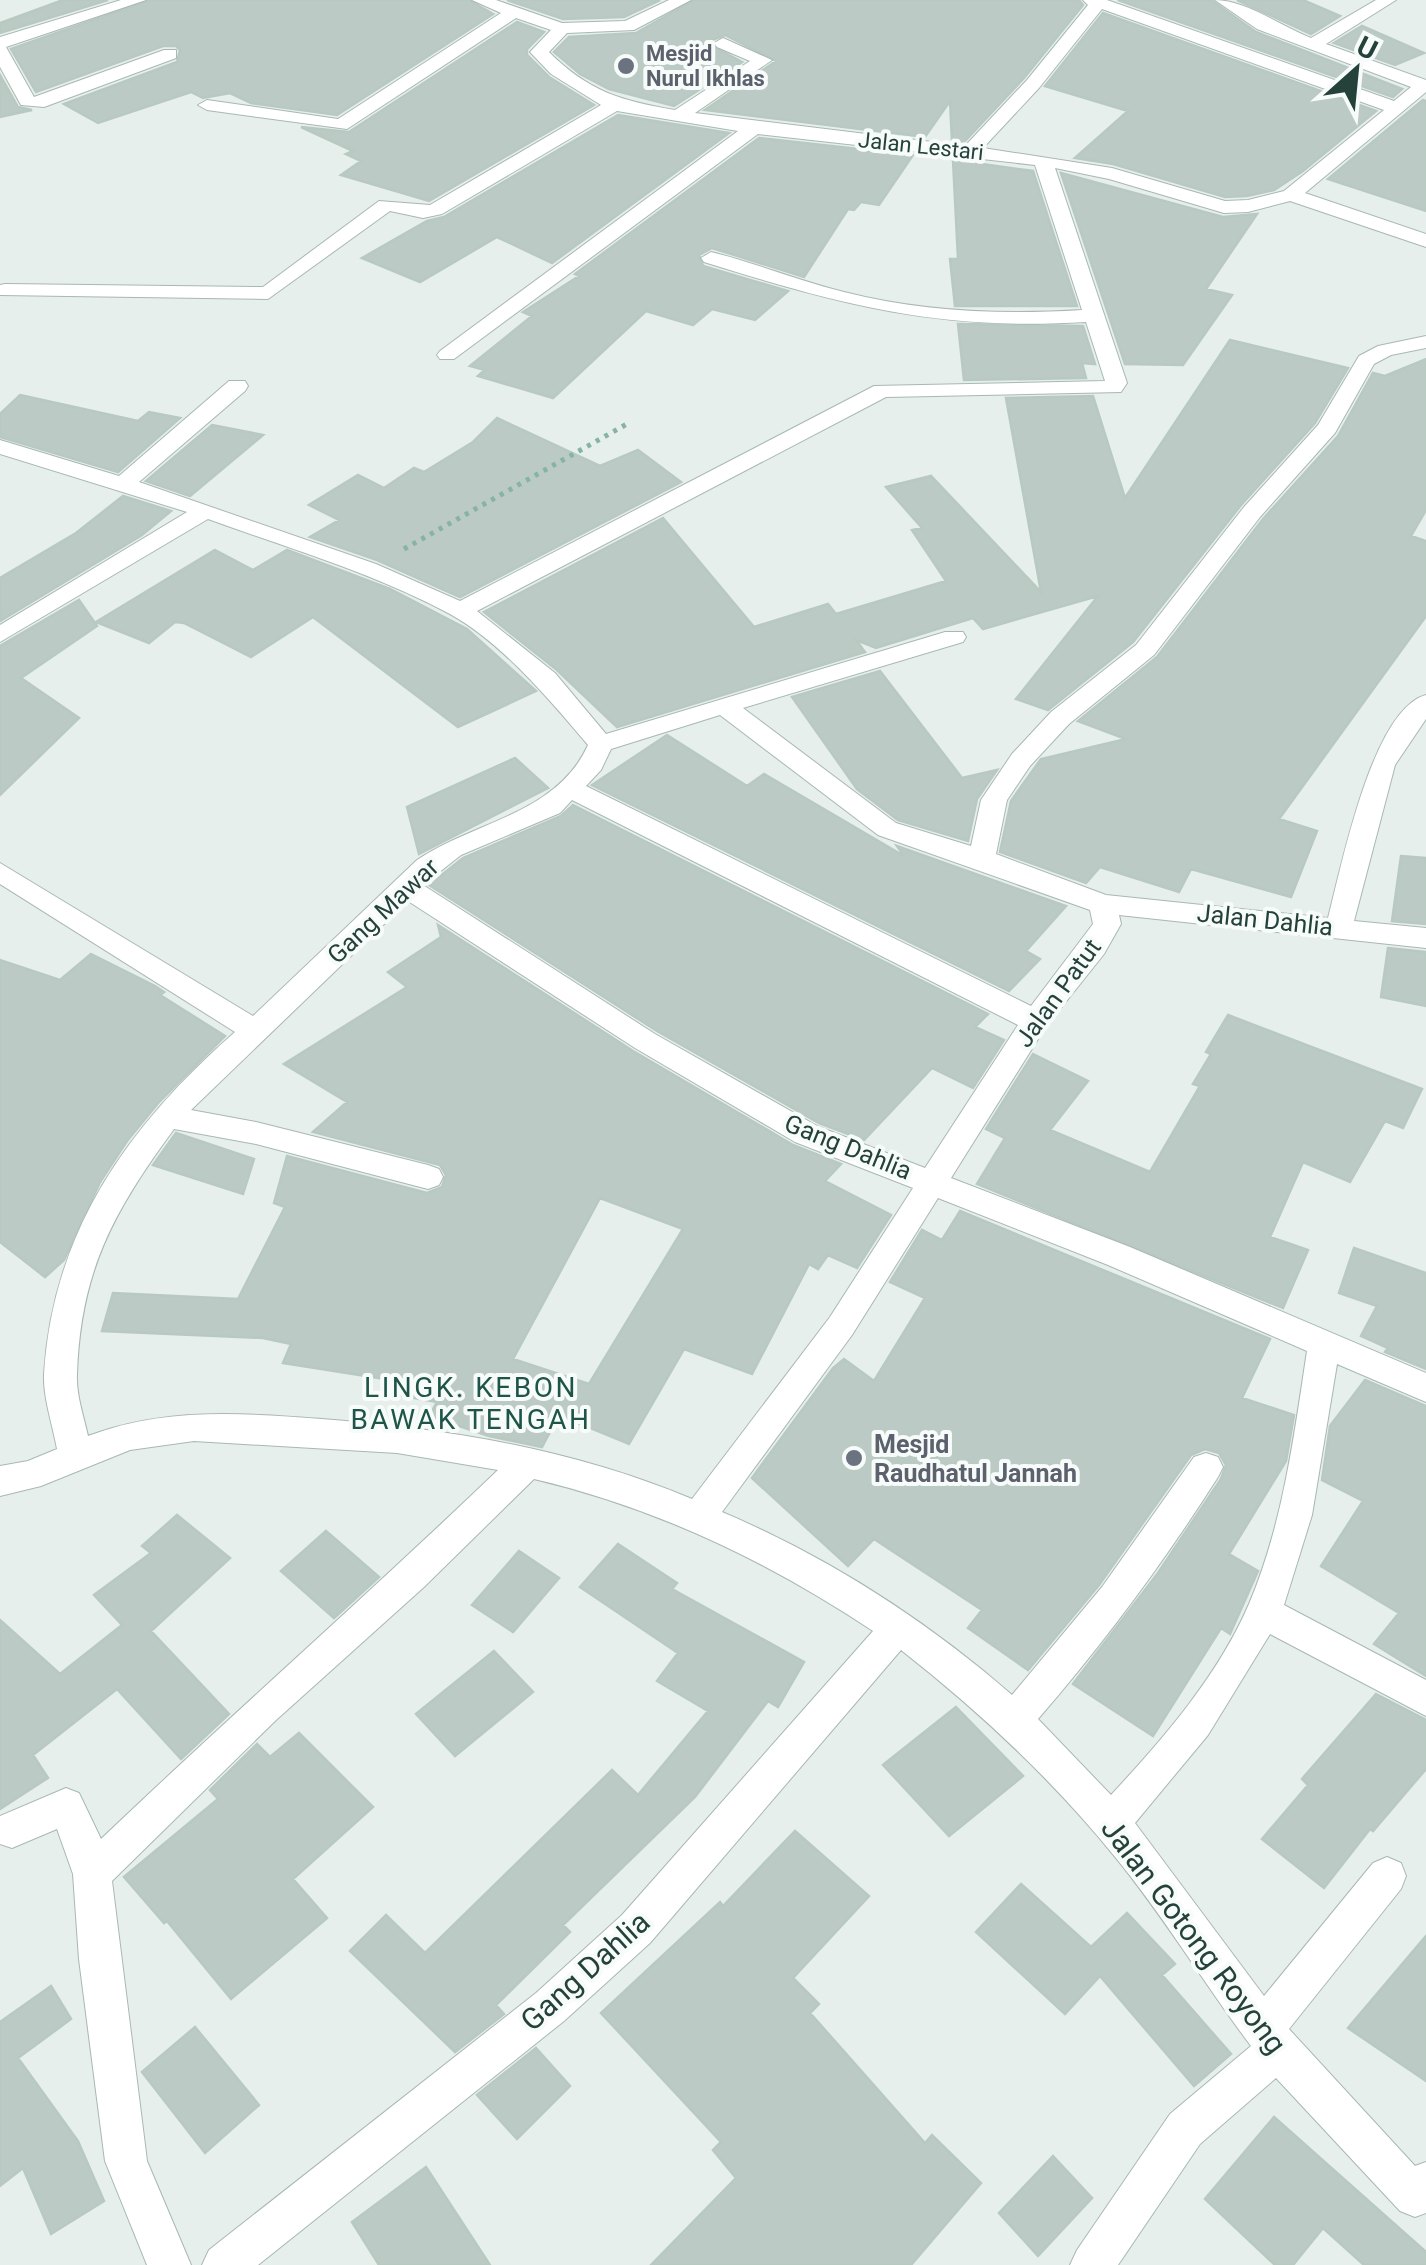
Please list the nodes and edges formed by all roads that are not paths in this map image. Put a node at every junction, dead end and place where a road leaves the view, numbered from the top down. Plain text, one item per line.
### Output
1 (138, 0) edge
2 (480, 0) edge
3 (683, 0) edge
4 (1388, 0) edge
5 (1094, 2) edge
6 (1235, 3) edge
7 (516, 11) junction
8 (560, 28) junction
9 (723, 43) dead end
10 (1312, 45) junction
11 (0, 46) edge
12 (170, 54) dead end
13 (207, 105) dead end
14 (614, 105) junction
15 (1397, 108) junction
16 (678, 116) junction
17 (754, 128) junction
18 (971, 150) junction
19 (1043, 160) junction
20 (1291, 195) junction
21 (1426, 241) edge
22 (711, 258) dead end
23 (6, 290) dead end
24 (1092, 314) junction
25 (1426, 342) edge
26 (447, 355) dead end
27 (237, 386) dead end
28 (0, 447) edge
29 (124, 484) junction
30 (206, 510) junction
31 (461, 610) junction
32 (0, 635) edge
33 (954, 637) dead end
34 (1426, 703) edge
35 (724, 706) junction
36 (601, 744) junction
37 (571, 789) junction
38 (982, 860) junction
39 (0, 872) edge
40 (406, 887) junction
41 (1103, 904) junction
42 (1339, 927) junction
43 (1426, 938) edge
44 (1034, 1022) junction
45 (252, 1029) junction
46 (167, 1117) junction
47 (428, 1177) dead end
48 (931, 1180) junction
49 (1324, 1344) junction
50 (1426, 1388) edge
51 (75, 1456) junction
52 (531, 1460) junction
53 (1206, 1467) dead end
54 (0, 1481) edge
55 (698, 1518) junction
56 (1262, 1612) junction
57 (899, 1627) junction
58 (1426, 1699) edge
59 (1012, 1722) junction
60 (1110, 1822) junction
61 (12, 1830) dead end
62 (92, 1874) junction
63 (1387, 1876) dead end
64 (1271, 2039) junction
65 (1422, 2195) edge
66 (169, 2265) edge
67 (224, 2265) edge
68 (1092, 2265) edge

1 - 11 street
2 - 7 street
3 - 8 street
4 - 10 street
5 - 15 street
5 - 18 street
6 - 10 street
7 - 8 street
7 - 13 street
8 - 14 street, Jalan Lestari
9 - 16 street
10 - 15 street
11 - 12 street
14 - 16 street, Jalan Lestari
14 - 23 street
15 - 20 street
16 - 17 street, Jalan Lestari
17 - 18 street, Jalan Lestari
17 - 26 street
18 - 19 street, Jalan Lestari
19 - 20 street, Jalan Lestari
19 - 24 street
20 - 21 street
22 - 24 street
24 - 31 street
25 - 38 street
27 - 29 street
28 - 29 street
29 - 30 street
30 - 31 street
30 - 32 street
31 - 36 street
33 - 35 street
34 - 42 street
35 - 36 street
35 - 38 street, Jalan Patut
36 - 37 street, Gang Mawar
37 - 40 street, Gang Mawar
37 - 44 street
38 - 41 street, Jalan Patut
39 - 45 street
40 - 45 street, Gang Mawar
40 - 48 street, Gang Dahlia
41 - 42 street, Jalan Dahlia
41 - 44 street, Jalan Patut
42 - 43 street, Jalan Dahlia
44 - 48 street, Jalan Patut
45 - 46 street, Gang Mawar
46 - 47 street
46 - 51 street, Gang Mawar
48 - 49 street, Gang Dahlia
48 - 55 street, Jalan Patut
49 - 50 street, Gang Dahlia
49 - 56 street
51 - 52 street, Jalan Gotong Royong
51 - 54 street, Jalan Gotong Royong
52 - 55 street, Jalan Gotong Royong
52 - 62 street
53 - 59 street
55 - 57 street, Jalan Gotong Royong
56 - 58 street
56 - 60 street
57 - 59 street, Jalan Gotong Royong
57 - 67 street, Gang Dahlia
59 - 60 street, Jalan Gotong Royong
60 - 64 street, Jalan Gotong Royong
61 - 62 street
62 - 66 street
63 - 64 street
64 - 65 street, Jalan Gotong Royong
64 - 68 street

